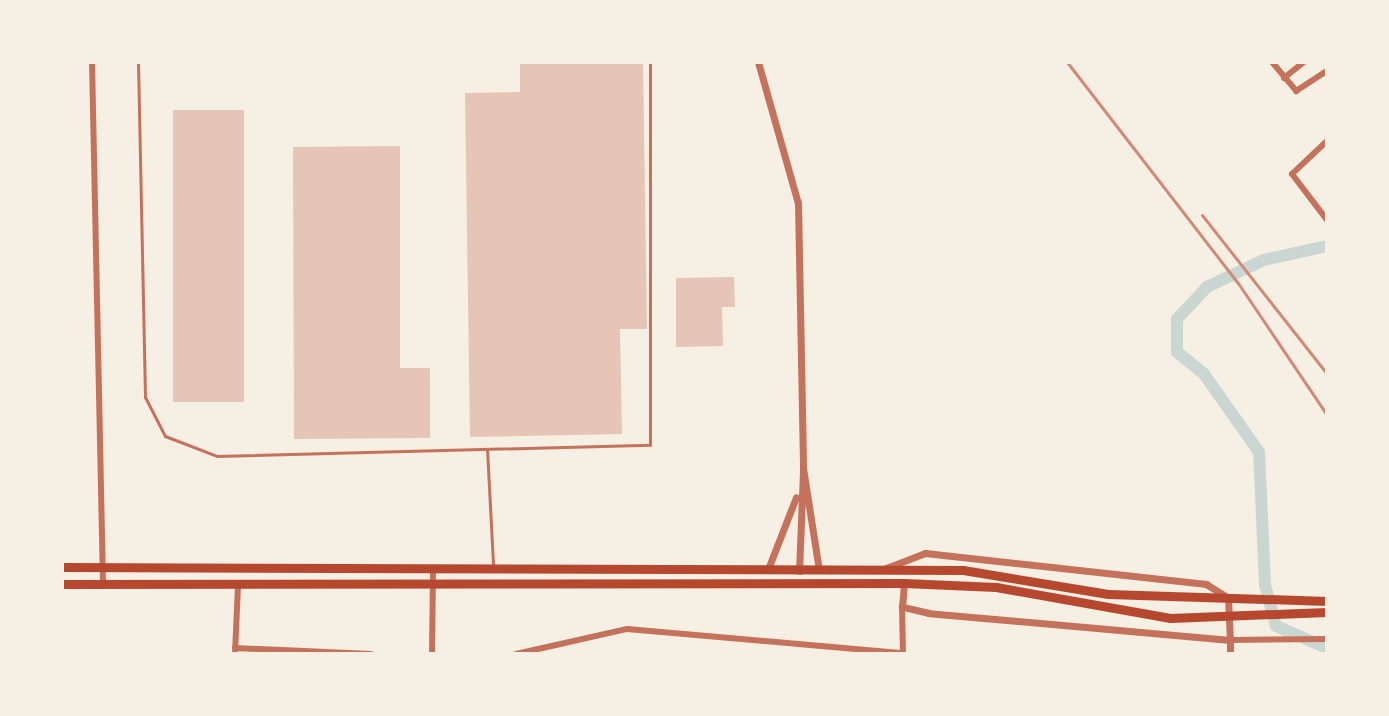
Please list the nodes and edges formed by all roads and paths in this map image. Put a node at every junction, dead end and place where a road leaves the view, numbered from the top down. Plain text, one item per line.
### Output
1 (92, 62) edge
2 (138, 62) edge
3 (650, 62) edge
4 (758, 62) edge
5 (1272, 62) edge
6 (1304, 62) edge
7 (1327, 71) edge
8 (1282, 75) junction
9 (1327, 141) edge
10 (1327, 220) edge
11 (487, 449) junction
12 (803, 468) junction
13 (798, 490) junction
14 (102, 566) junction
15 (62, 567) edge
16 (886, 568) junction
17 (494, 569) junction
18 (768, 569) junction
19 (433, 570) junction
20 (819, 570) junction
21 (799, 571) junction
22 (904, 583) junction
23 (62, 584) edge
24 (103, 584) junction
25 (238, 584) junction
26 (432, 585) junction
27 (1327, 601) edge
28 (902, 607) junction
29 (1327, 612) edge
30 (1327, 639) edge
31 (1230, 640) junction
32 (235, 651) edge
33 (371, 654) edge
34 (432, 654) edge
35 (516, 654) edge
36 (903, 654) edge
37 (1230, 654) edge

1 - 14 street
2 - 11 lane
3 - 11 lane
4 - 12 street
5 - 8 street
6 - 8 street
7 - 8 street
9 - 10 street
11 - 17 lane
12 - 13 street
12 - 20 street
13 - 18 street
13 - 21 street
14 - 15 main road
14 - 19 main road
14 - 24 street
16 - 20 main road
16 - 27 main road
16 - 31 street
17 - 18 main road
17 - 19 main road
18 - 21 main road
19 - 26 street
20 - 21 main road
22 - 26 main road
22 - 28 street
22 - 29 main road
23 - 24 main road
24 - 25 main road
25 - 26 main road
25 - 32 street
26 - 34 street
28 - 31 street
28 - 36 street
30 - 31 street
31 - 37 street
32 - 33 street
35 - 36 street

